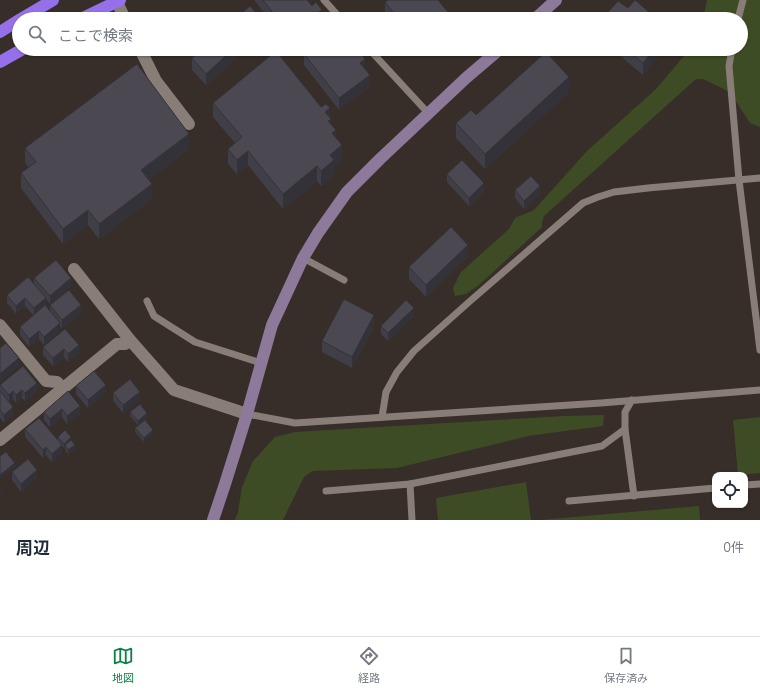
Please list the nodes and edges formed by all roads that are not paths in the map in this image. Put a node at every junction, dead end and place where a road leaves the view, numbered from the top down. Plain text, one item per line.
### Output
1 (53, 0) edge
2 (324, 0) edge
3 (556, 0) edge
4 (743, 0) edge
5 (119, 1) edge
6 (33, 12) edge
7 (96, 12) edge
8 (123, 12) edge
9 (335, 12) edge
10 (543, 12) edge
11 (740, 12) edge
12 (12, 25) edge
13 (0, 32) edge
14 (12, 55) edge
15 (144, 56) edge
16 (375, 56) edge
17 (492, 56) edge
18 (731, 56) edge
19 (0, 62) edge
20 (429, 114) junction
21 (189, 124) dead end
22 (760, 178) edge
23 (739, 180) junction
24 (303, 258) junction
25 (74, 269) dead end
26 (344, 280) dead end
27 (147, 301) dead end
28 (0, 325) edge
29 (130, 340) junction
30 (760, 350) edge
31 (261, 363) junction
32 (63, 389) junction
33 (760, 390) edge
34 (632, 400) junction
35 (246, 414) junction
36 (382, 417) junction
37 (626, 428) junction
38 (0, 440) edge
39 (410, 484) junction
40 (760, 484) edge
41 (748, 485) edge
42 (712, 488) edge
43 (326, 491) dead end
44 (634, 496) junction
45 (569, 501) dead end
46 (213, 520) edge
47 (412, 520) edge

1 - 6 highway
2 - 9 lane
3 - 10 street
4 - 11 lane
5 - 7 highway
5 - 8 street
12 - 13 highway
14 - 19 highway
15 - 21 street
16 - 20 lane
17 - 20 street
18 - 23 lane
20 - 24 street
22 - 23 lane
23 - 30 lane
23 - 36 lane
24 - 26 lane
24 - 31 street
25 - 29 street
27 - 31 lane
28 - 32 street
29 - 32 street
29 - 35 street
31 - 35 street
32 - 38 street
33 - 34 lane
34 - 36 lane
34 - 37 lane
35 - 36 lane
35 - 46 street
37 - 39 lane
37 - 44 lane
39 - 43 lane
39 - 47 lane
40 - 41 lane
42 - 44 lane
44 - 45 lane

